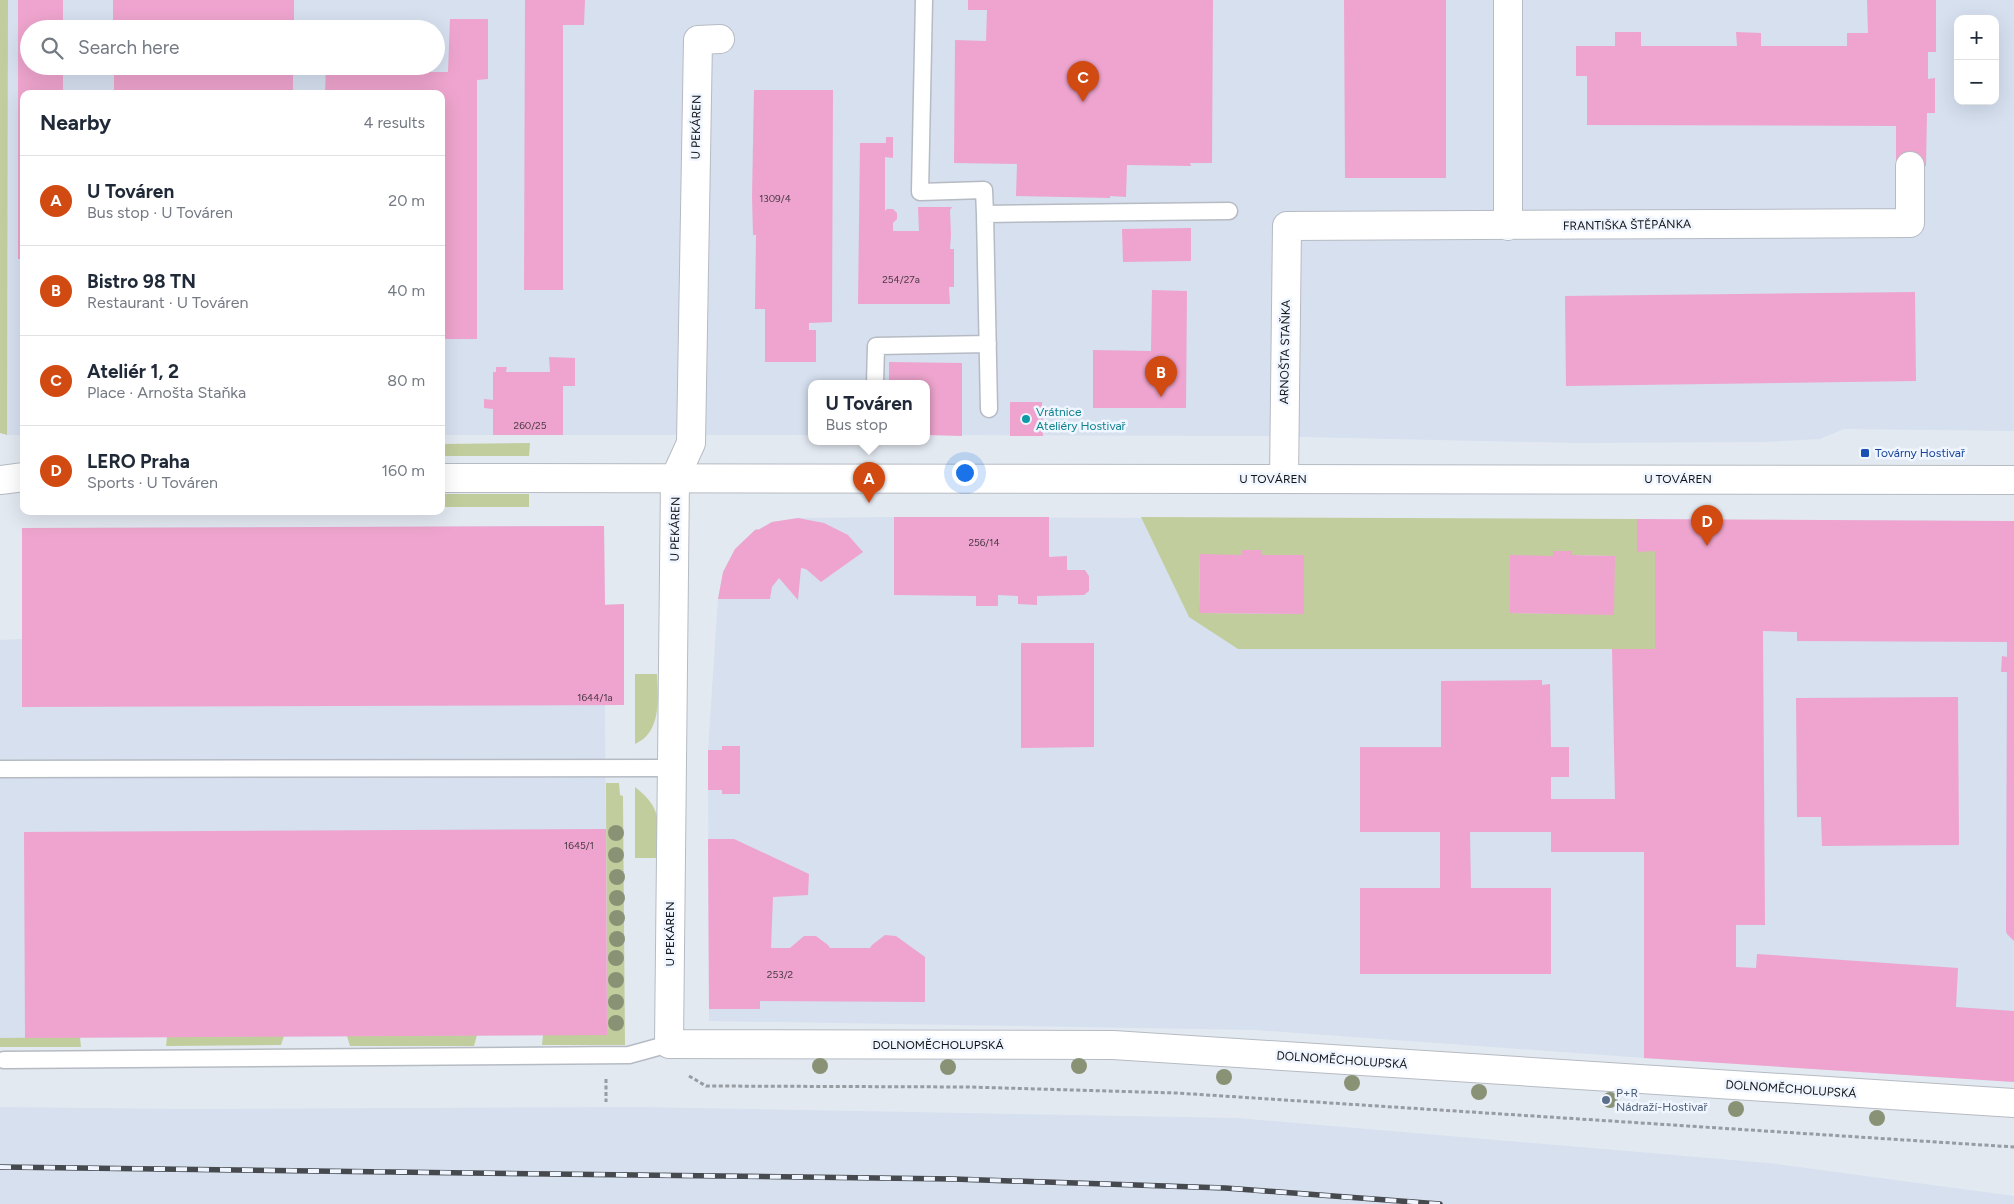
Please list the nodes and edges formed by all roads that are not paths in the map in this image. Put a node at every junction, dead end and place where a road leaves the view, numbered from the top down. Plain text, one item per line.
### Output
1 (924, 0) edge
2 (1508, 0) edge
3 (720, 39) dead end
4 (1910, 166) dead end
5 (1229, 211) dead end
6 (985, 214) junction
7 (1286, 226) joint
8 (1508, 226) junction
9 (988, 344) junction
10 (875, 380) edge
11 (989, 409) dead end
12 (20, 478) edge
13 (445, 478) edge
14 (675, 478) junction
15 (1284, 479) junction
16 (0, 480) edge
17 (2014, 480) edge
18 (671, 768) junction
19 (1, 769) edge
20 (669, 1044) junction
21 (4, 1060) dead end
22 (2014, 1103) edge

1 - 6 lane
2 - 8 street
3 - 14 street, U PEKÁREN
4 - 8 street, FRANTIŠKA ŠTĚPÁNKA
5 - 6 lane
6 - 9 lane
7 - 8 street, FRANTIŠKA ŠTĚPÁNKA
7 - 15 street, ARNOŠTA STAŇKA
9 - 10 lane
9 - 11 lane
12 - 16 street
13 - 14 street, U TOVÁREN
14 - 15 street, U TOVÁREN
14 - 18 street, U PEKÁREN
15 - 17 street, U TOVÁREN
18 - 19 lane
18 - 20 street, U PEKÁREN
20 - 21 lane
20 - 22 street, DOLNOMĚCHOLUPSKÁ

